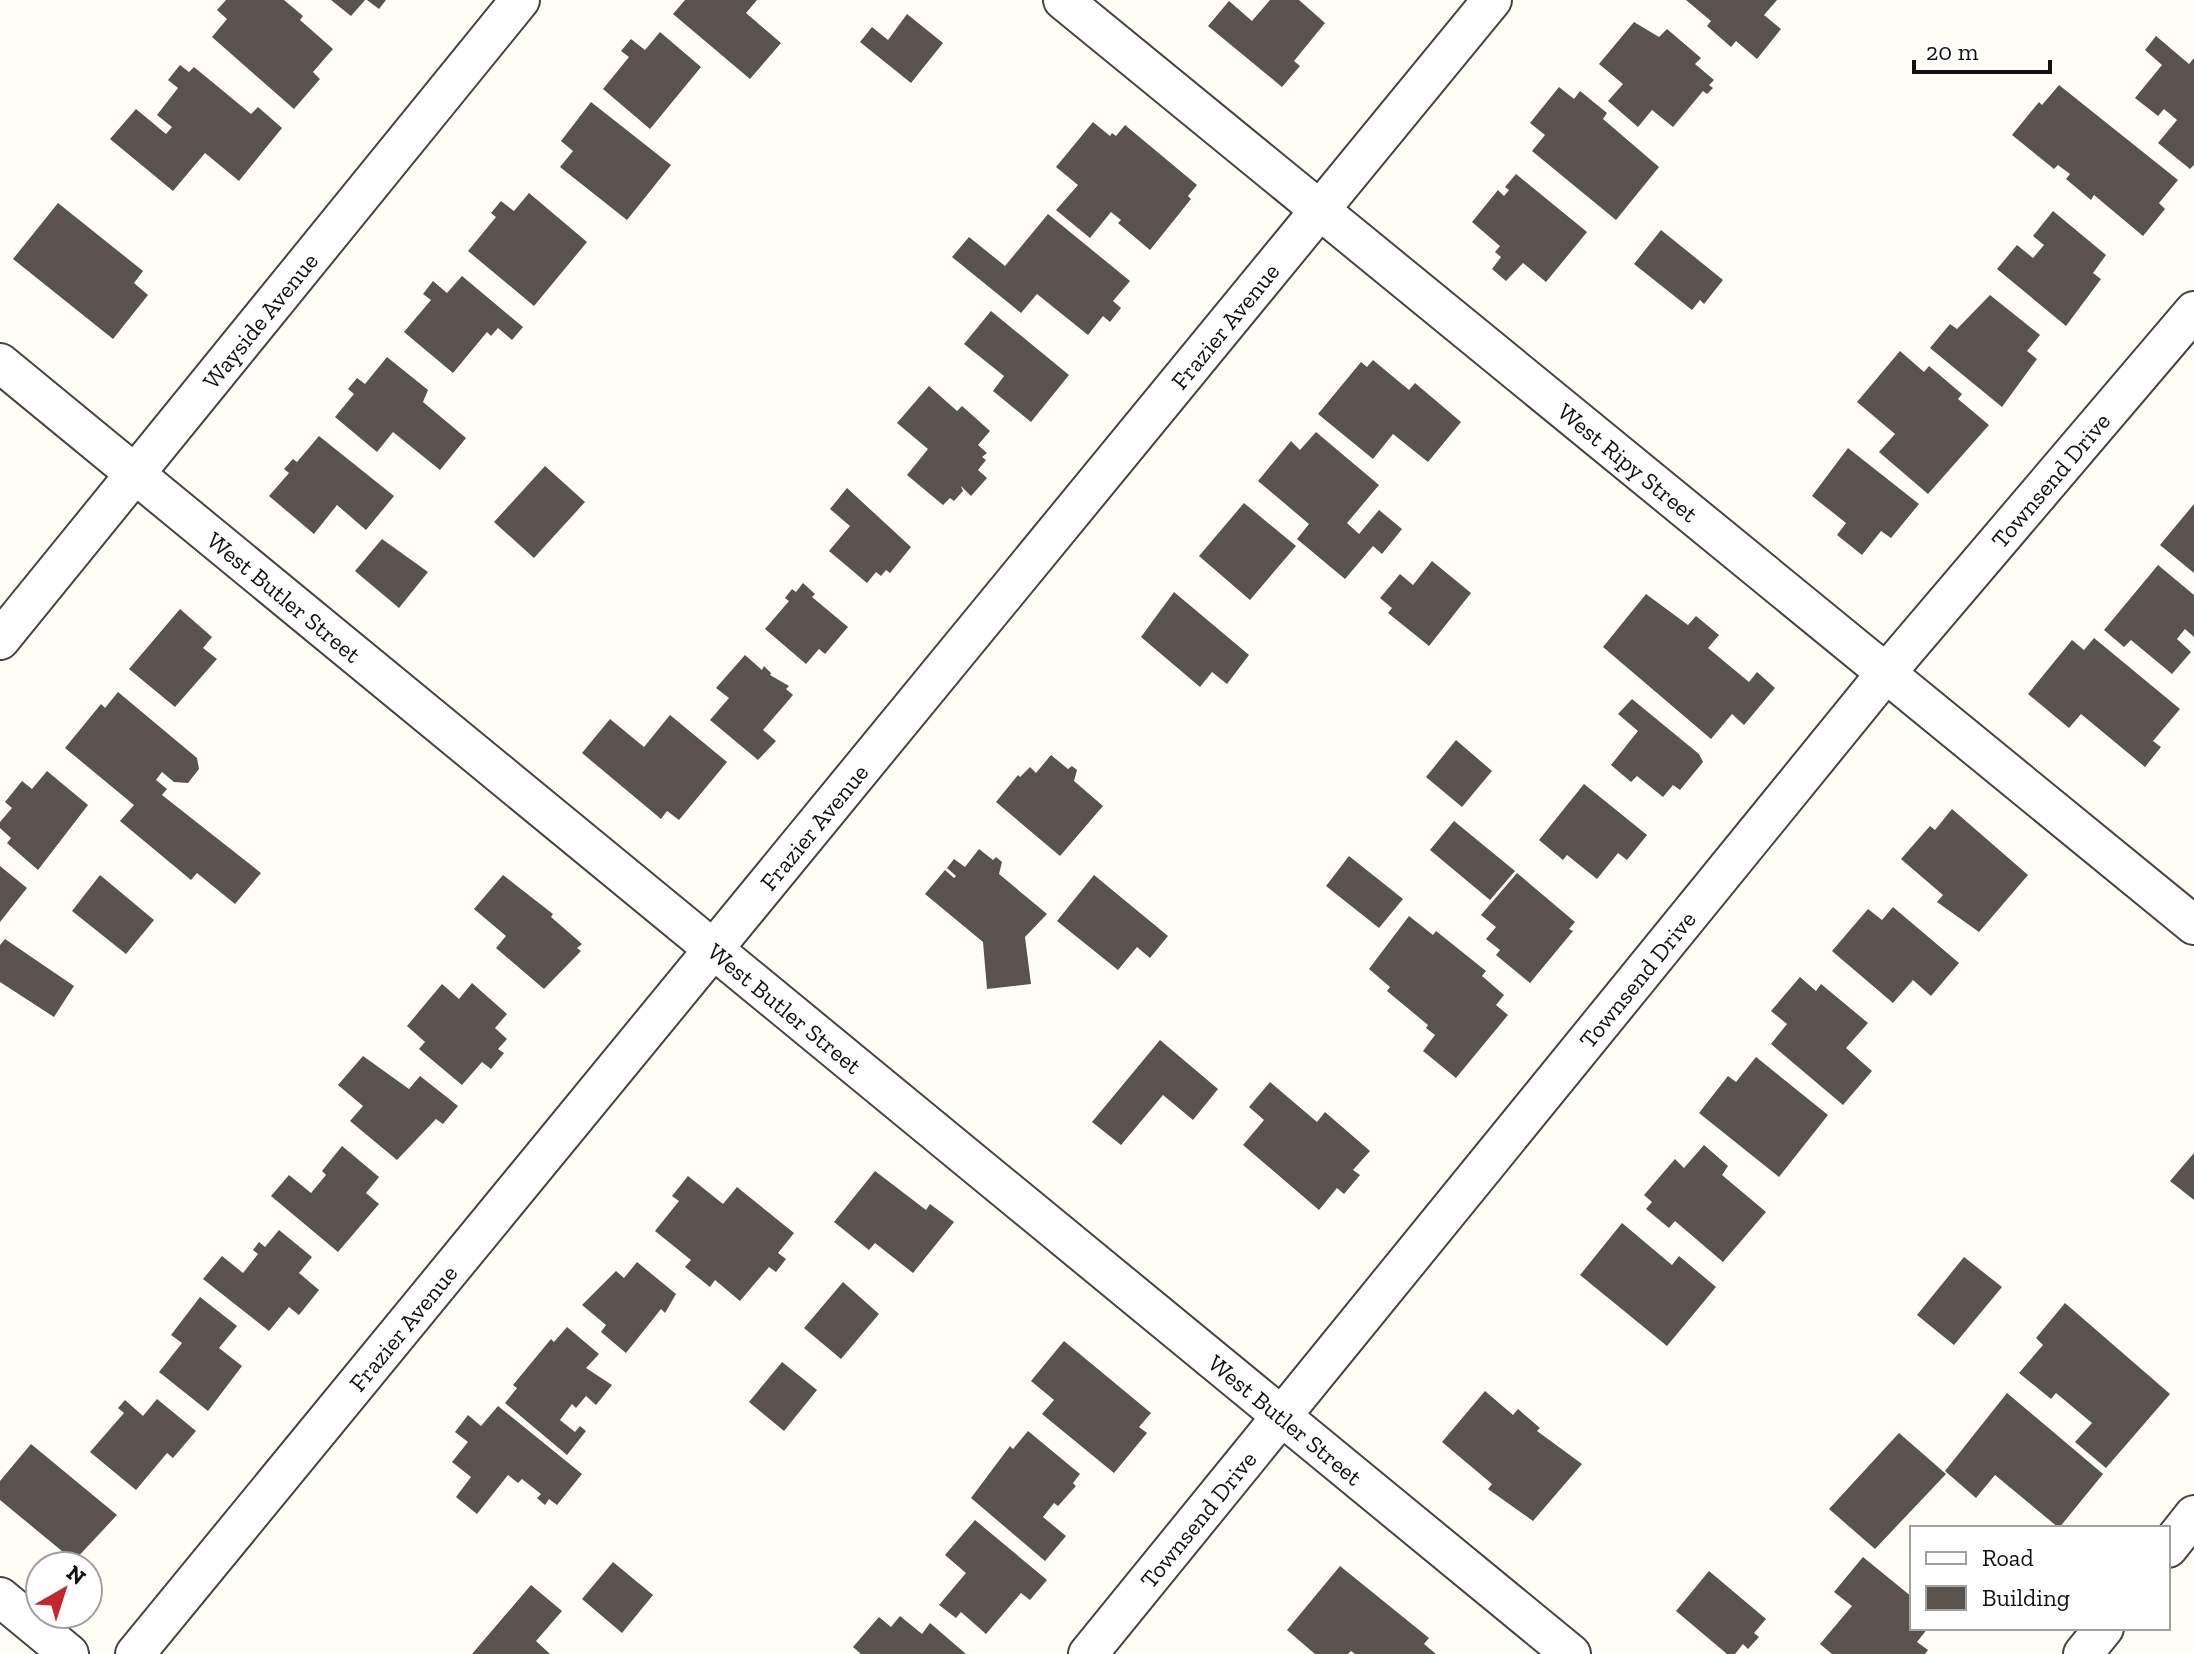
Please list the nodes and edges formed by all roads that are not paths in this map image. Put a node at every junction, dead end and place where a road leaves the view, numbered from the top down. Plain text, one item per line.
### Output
1 (520, 0) edge
2 (1063, 0) edge
3 (1492, 0) edge
4 (1319, 210) junction
5 (2194, 311) edge
6 (0, 363) edge
7 (135, 474) junction
8 (0, 640) edge
9 (1886, 673) junction
10 (2194, 925) edge
11 (713, 949) junction
12 (1283, 1417) junction
13 (2194, 1515) edge
14 (2170, 1545) edge
15 (0, 1597) edge
16 (2102, 1630) edge
17 (69, 1654) edge
18 (135, 1654) edge
19 (1088, 1654) edge
20 (1571, 1654) edge
21 (2083, 1654) edge

1 - 7 street, Wayside Avenue
2 - 4 street, West Ripy Street
3 - 4 street, Frazier Avenue
4 - 9 street, West Ripy Street
4 - 11 street, Frazier Avenue
5 - 9 street, Townsend Drive
6 - 7 street, West Butler Street
7 - 8 street, Wayside Avenue
7 - 11 street, West Butler Street
9 - 10 street, West Ripy Street
9 - 12 street, Townsend Drive
11 - 12 street, West Butler Street
11 - 18 street, Frazier Avenue
12 - 19 street, Townsend Drive
12 - 20 street, West Butler Street
13 - 14 street
15 - 17 street
16 - 21 street

